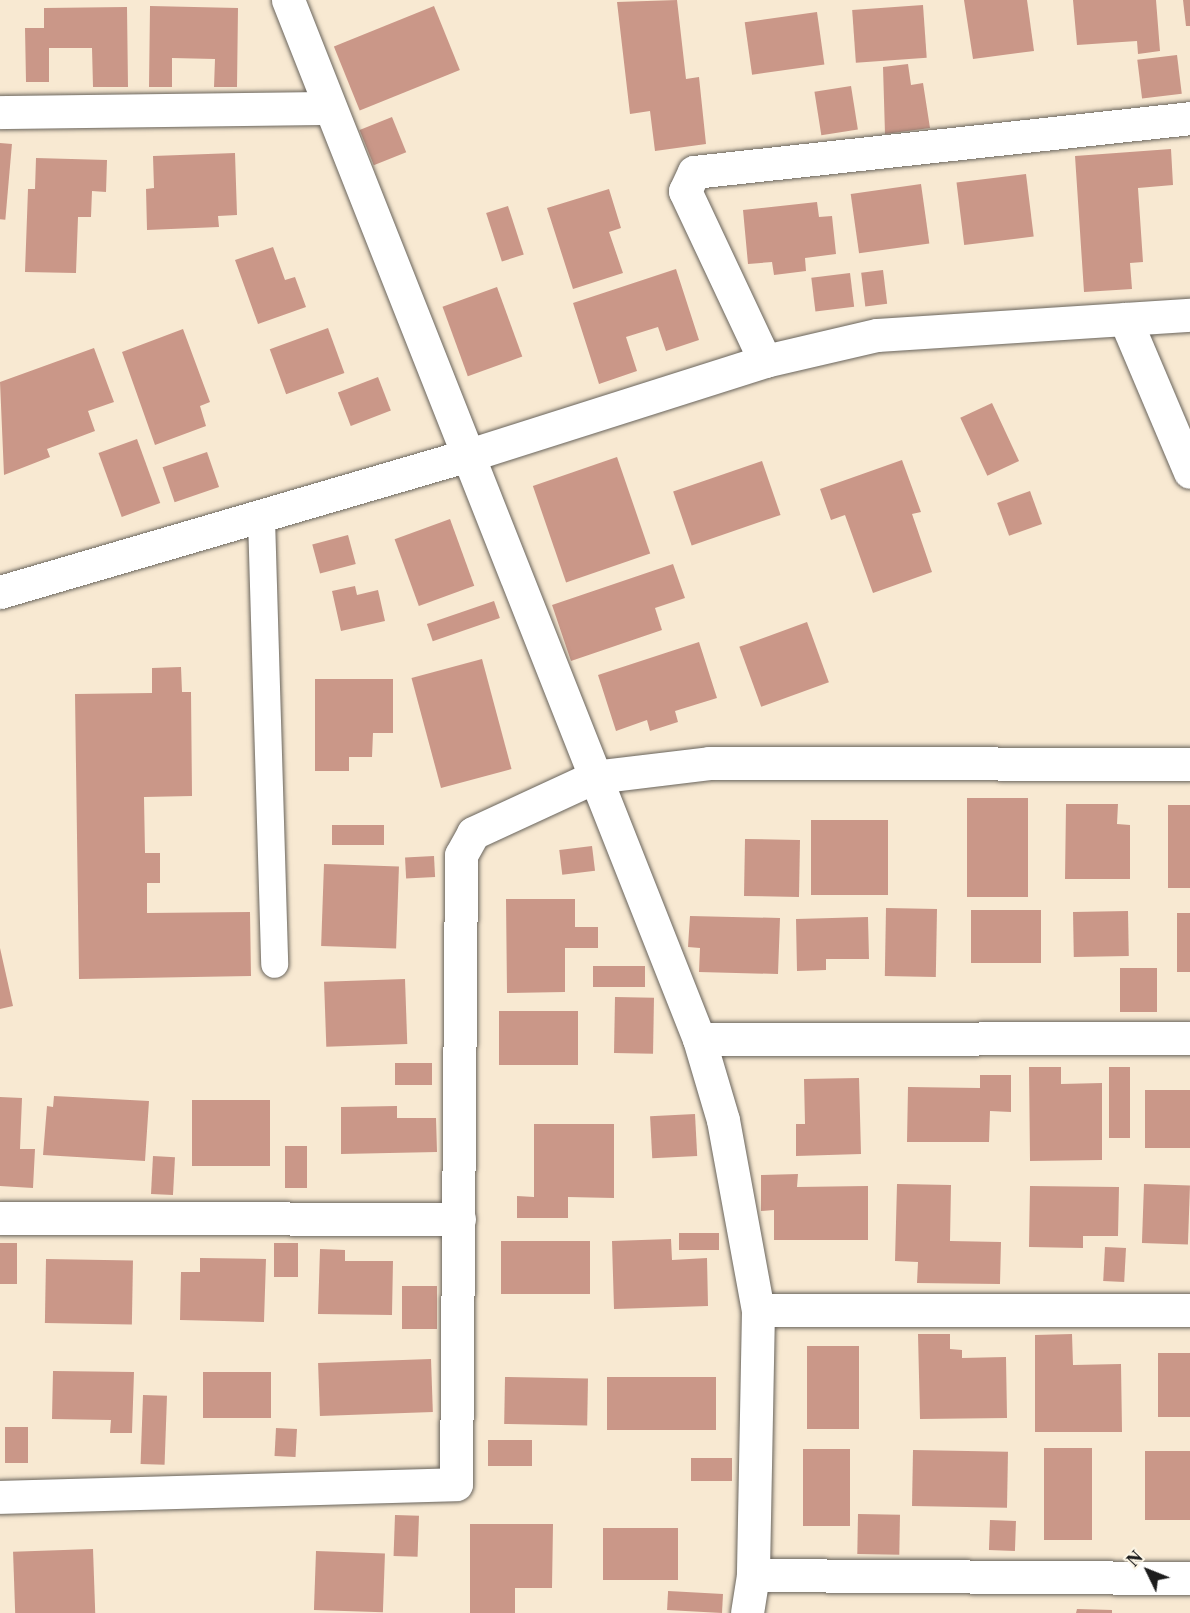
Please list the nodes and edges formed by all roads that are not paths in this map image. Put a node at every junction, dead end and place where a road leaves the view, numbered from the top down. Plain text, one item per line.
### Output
1 (288, 0) edge
2 (327, 108) junction
3 (0, 112) edge
4 (1190, 118) edge
5 (1190, 315) edge
6 (1125, 319) junction
7 (765, 361) junction
8 (466, 456) junction
9 (1190, 472) edge
10 (261, 518) junction
11 (0, 592) edge
12 (1190, 764) edge
13 (594, 777) junction
14 (273, 964) dead end
15 (1190, 1038) edge
16 (699, 1039) junction
17 (0, 1218) edge
18 (459, 1219) junction
19 (758, 1310) junction
20 (1190, 1310) edge
21 (0, 1497) edge
22 (753, 1575) junction
23 (1190, 1578) edge
24 (747, 1613) edge

1 - 2 street
2 - 3 street
2 - 8 street
4 - 7 street
5 - 6 street
6 - 7 street
6 - 9 street
7 - 8 street
8 - 10 street
8 - 13 street
10 - 11 street
10 - 14 lane
12 - 13 street
13 - 16 street
13 - 18 street
15 - 16 street
16 - 19 street
17 - 18 street
18 - 21 street
19 - 20 street
19 - 22 street
22 - 23 street
22 - 24 street

